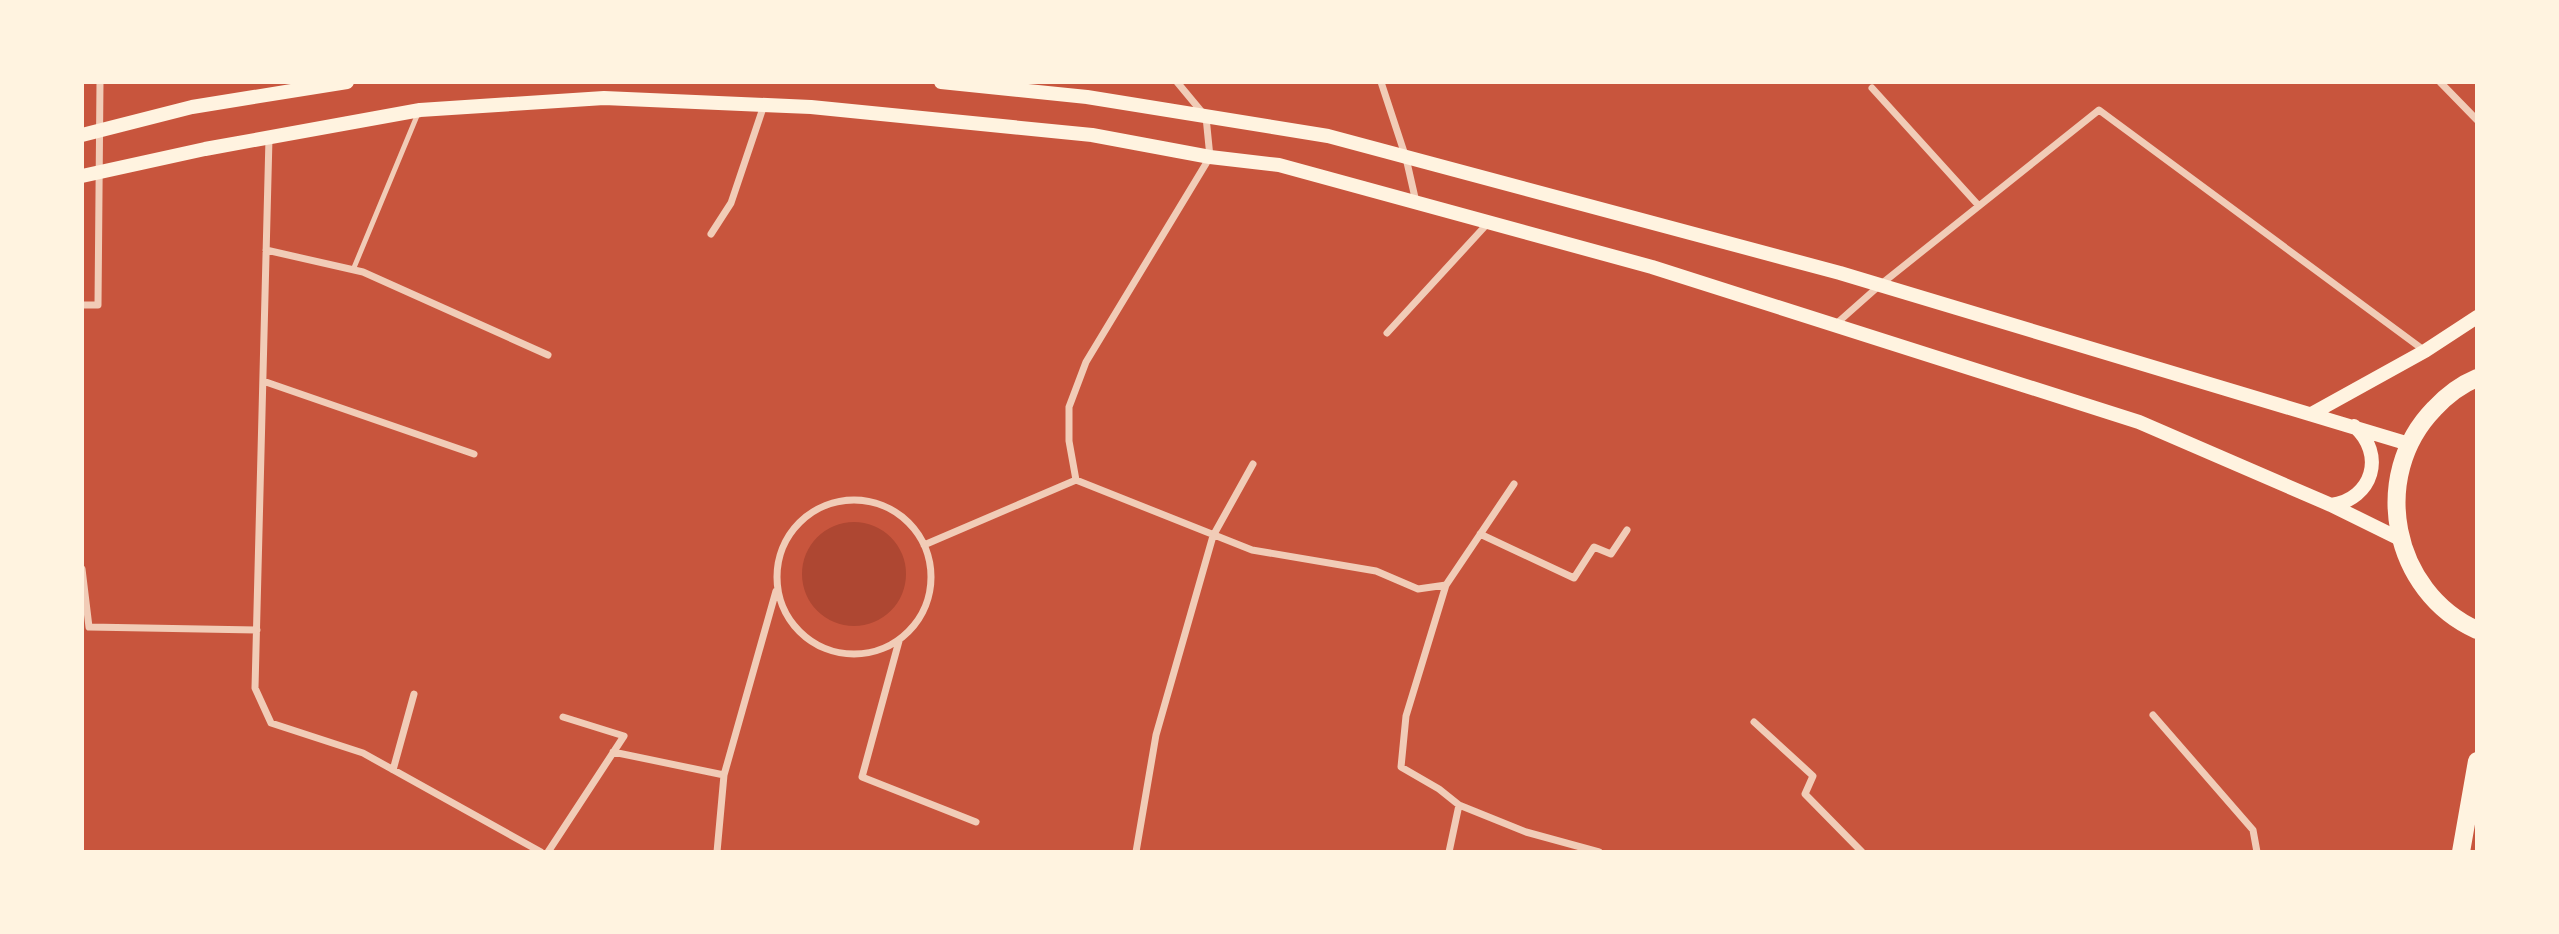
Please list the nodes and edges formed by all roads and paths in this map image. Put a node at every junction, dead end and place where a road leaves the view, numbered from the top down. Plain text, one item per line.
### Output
1 (100, 82) edge
2 (347, 82) edge
3 (941, 82) edge
4 (1177, 82) edge
5 (1381, 82) edge
6 (2440, 82) edge
7 (1872, 88) dead end
8 (764, 105) junction
9 (420, 110) junction
10 (1206, 117) junction
11 (2477, 120) edge
12 (99, 132) junction
13 (82, 135) edge
14 (269, 138) junction
15 (1210, 157) junction
16 (1406, 158) junction
17 (98, 173) junction
18 (82, 176) edge
19 (1416, 203) junction
20 (1979, 206) junction
21 (1488, 222) junction
22 (711, 234) dead end
23 (266, 250) junction
24 (353, 270) junction
25 (1880, 285) junction
26 (82, 305) edge
27 (2477, 317) edge
28 (1835, 325) junction
29 (1387, 333) dead end
30 (2425, 351) junction
31 (548, 355) dead end
32 (2477, 378) edge
33 (263, 381) junction
34 (2312, 413) junction
35 (2353, 426) junction
36 (2409, 444) junction
37 (474, 454) dead end
38 (1253, 464) dead end
39 (1076, 480) junction
40 (1514, 484) dead end
41 (2332, 505) junction
42 (1627, 530) dead end
43 (1480, 534) junction
44 (1213, 536) junction
45 (2400, 539) junction
46 (924, 545) junction
47 (82, 569) edge
48 (1446, 585) junction
49 (776, 589) junction
50 (89, 627) junction
51 (257, 630) junction
52 (2477, 630) edge
53 (82, 636) edge
54 (899, 641) junction
55 (414, 694) dead end
56 (2152, 715) dead end
57 (563, 717) dead end
58 (1754, 722) dead end
59 (613, 752) junction
60 (2477, 761) edge
61 (393, 769) junction
62 (724, 775) junction
63 (1459, 805) junction
64 (976, 822) dead end
65 (541, 852) edge
66 (548, 852) edge
67 (717, 852) edge
68 (1136, 852) edge
69 (1449, 852) edge
70 (1599, 852) edge
71 (1862, 852) edge
72 (2257, 852) edge
73 (2461, 852) edge

1 - 12 street
2 - 12 main road
3 - 10 main road
4 - 10 street
5 - 16 street
6 - 11 street
7 - 20 street
8 - 9 main road
8 - 15 main road
8 - 22 street
9 - 14 main road
9 - 24 lane
10 - 15 street
10 - 16 main road
12 - 13 main road
12 - 17 street
14 - 17 main road
14 - 23 street
15 - 19 main road
15 - 39 street
16 - 19 street
16 - 25 main road
17 - 18 main road
17 - 26 street
19 - 21 main road
20 - 25 street
20 - 30 street
21 - 28 main road
21 - 29 street
23 - 24 street
23 - 33 street
24 - 31 street
25 - 28 street
25 - 34 main road
27 - 30 main road
28 - 41 main road
30 - 34 main road
32 - 36 main road
33 - 37 street
33 - 51 street
34 - 35 main road
35 - 36 main road
35 - 41 main road
36 - 45 main road
38 - 44 street
39 - 44 street
39 - 46 street
40 - 43 street
41 - 45 main road
42 - 43 street
43 - 48 street
44 - 48 street
44 - 68 street
45 - 52 main road
46 - 49 street
46 - 54 street
47 - 50 street
48 - 63 street
49 - 54 street
49 - 62 street
50 - 51 street
50 - 53 street
51 - 61 street
54 - 64 street
55 - 61 street
56 - 72 street
57 - 59 street
58 - 71 street
59 - 62 street
59 - 66 street
60 - 73 main road
61 - 65 street
62 - 67 street
63 - 69 street
63 - 70 street

